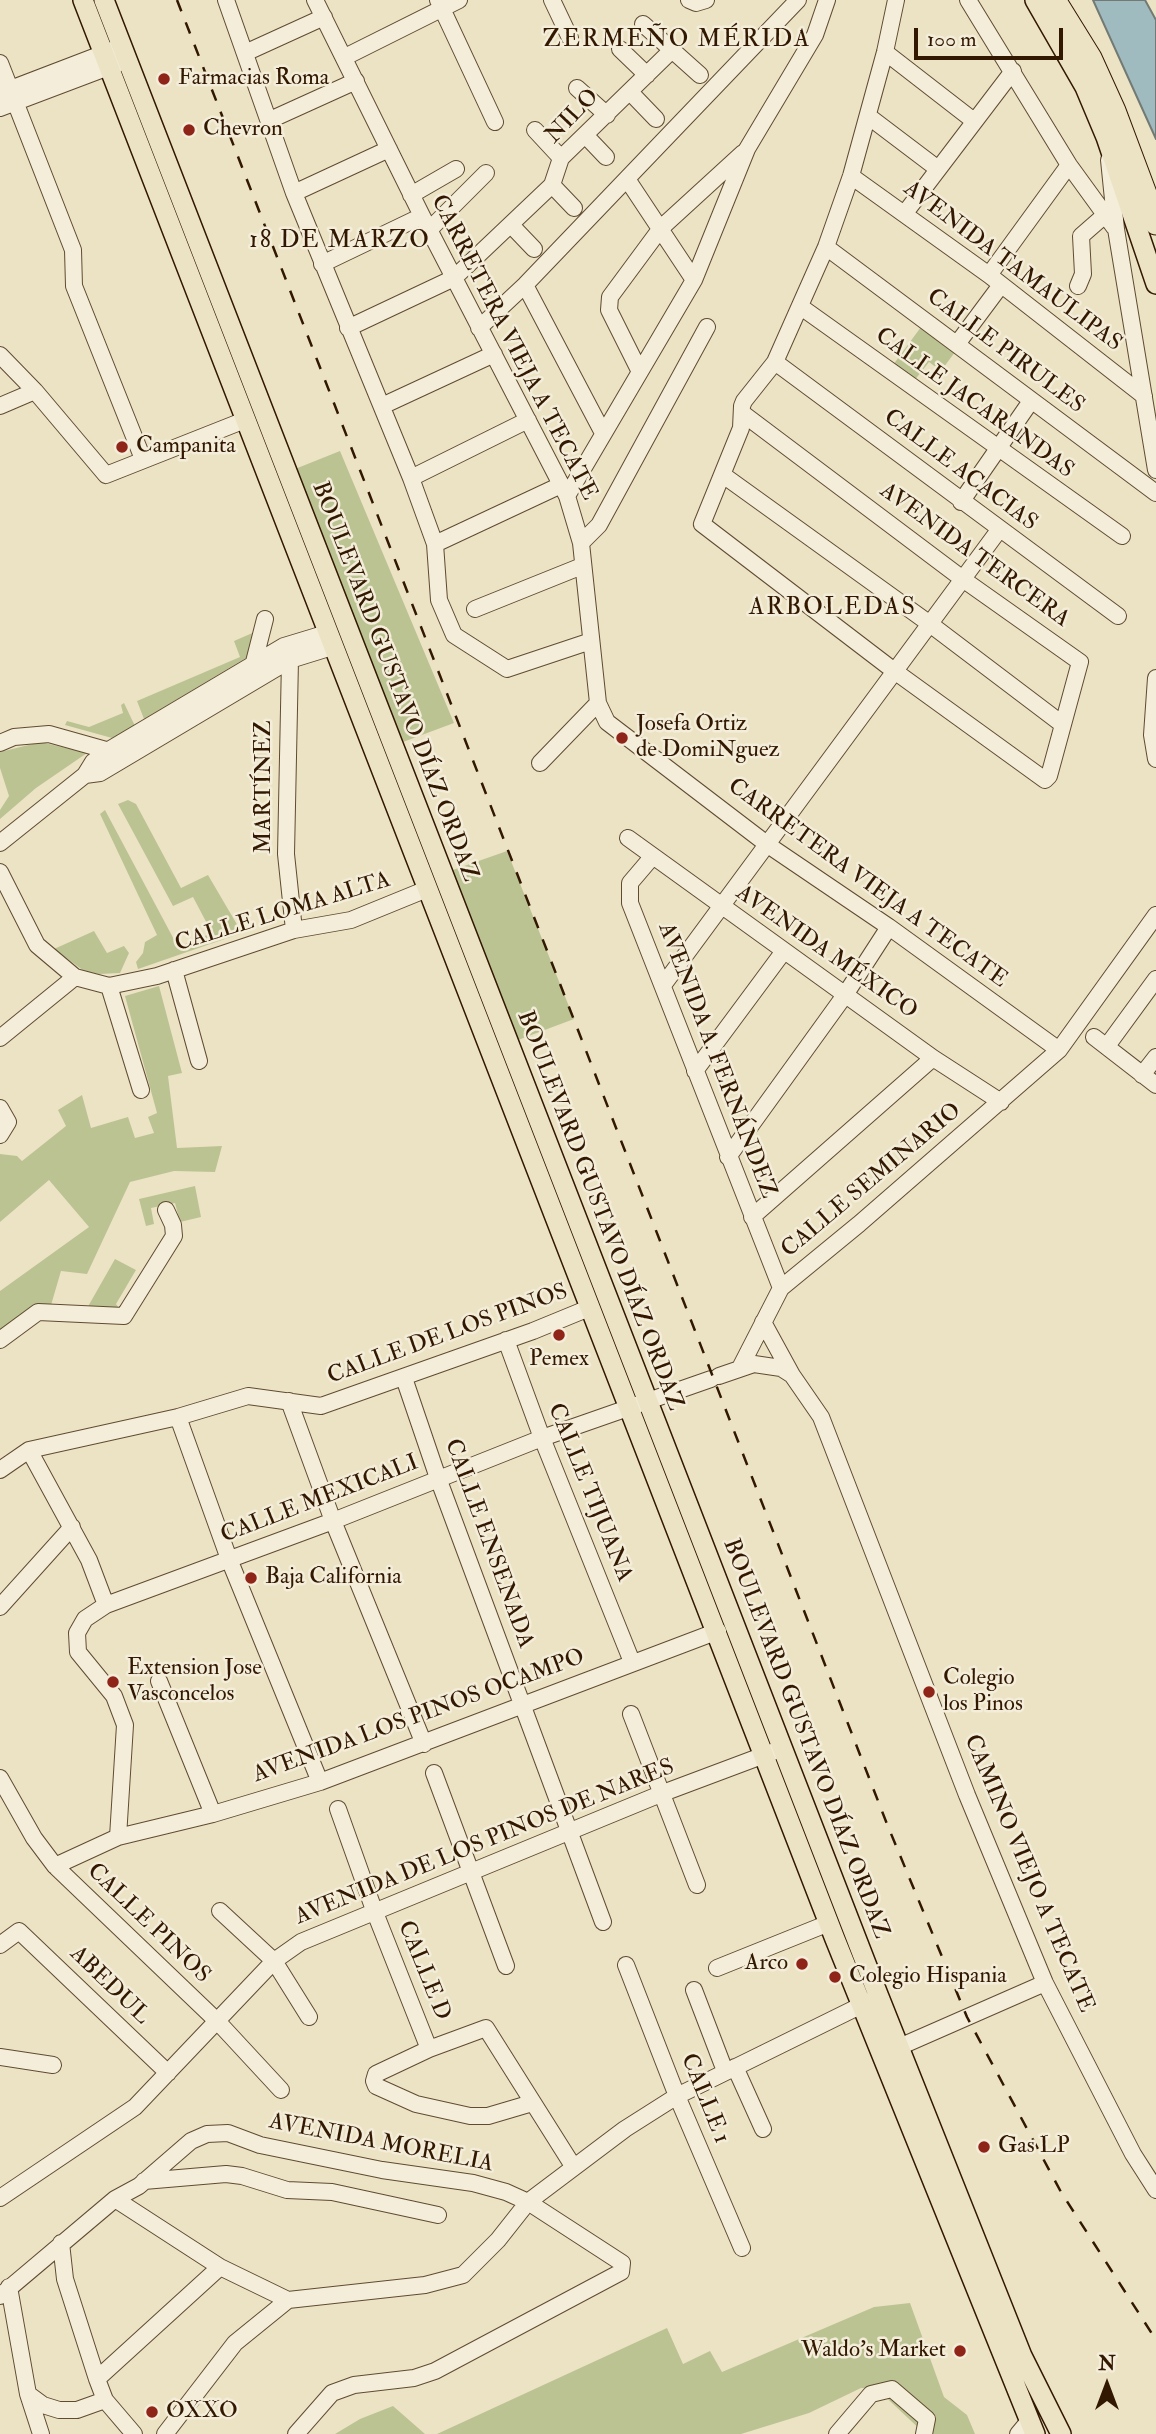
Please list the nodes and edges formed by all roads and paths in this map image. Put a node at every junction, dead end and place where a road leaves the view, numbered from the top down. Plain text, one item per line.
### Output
1 (83, 0) edge
2 (104, 0) edge
3 (226, 0) edge
4 (315, 0) edge
5 (459, 0) edge
6 (552, 0) edge
7 (689, 0) edge
8 (706, 0) edge
9 (798, 0) edge
10 (895, 0) edge
11 (968, 0) edge
12 (1035, 0) edge
13 (1054, 0) edge
14 (440, 4) edge
15 (827, 4) edge
16 (324, 17) junction
17 (643, 24) dead end
18 (570, 38) dead end
19 (620, 49) dead end
20 (672, 50) junction
21 (885, 52) junction
22 (245, 53) junction
23 (114, 57) junction
24 (345, 57) junction
25 (0, 64) edge
26 (1013, 71) junction
27 (647, 75) junction
28 (700, 75) dead end
29 (356, 81) junction
30 (577, 88) dead end
31 (630, 92) junction
32 (6, 98) edge
33 (607, 115) junction
34 (868, 116) junction
35 (656, 119) dead end
36 (270, 120) junction
37 (974, 121) junction
38 (495, 122) dead end
39 (535, 130) dead end
40 (586, 136) junction
41 (1106, 137) junction
42 (389, 149) junction
43 (747, 149) junction
44 (561, 158) junction
45 (606, 158) dead end
46 (1069, 165) junction
47 (456, 169) dead end
48 (938, 169) junction
49 (486, 173) dead end
50 (851, 176) junction
51 (627, 179) junction
52 (552, 184) junction
53 (294, 193) junction
54 (411, 195) junction
55 (574, 208) dead end
56 (905, 213) junction
57 (1105, 215) junction
58 (425, 223) junction
59 (1156, 223) edge
60 (511, 225) junction
61 (661, 228) junction
62 (1116, 229) junction
63 (826, 247) junction
64 (534, 248) dead end
65 (322, 264) junction
66 (454, 278) junction
67 (694, 280) junction
68 (995, 280) junction
69 (1156, 284) edge
70 (525, 285) junction
71 (1078, 285) dead end
72 (801, 307) junction
73 (707, 327) dead end
74 (348, 328) junction
75 (479, 328) junction
76 (957, 344) junction
77 (494, 354) junction
78 (0, 355) edge
79 (775, 362) junction
80 (640, 372) junction
81 (36, 391) junction
82 (1144, 396) junction
83 (1031, 401) junction
84 (0, 406) edge
85 (382, 406) junction
86 (743, 413) junction
87 (245, 420) junction
88 (528, 420) junction
89 (603, 433) junction
90 (996, 449) junction
91 (143, 459) junction
92 (1156, 470) edge
93 (723, 475) junction
94 (411, 478) junction
95 (564, 490) junction
96 (1156, 492) edge
97 (961, 502) junction
98 (999, 530) junction
99 (1122, 536) dead end
100 (581, 543) junction
101 (435, 544) junction
102 (582, 566) junction
103 (964, 580) junction
104 (475, 610) dead end
105 (1118, 616) dead end
106 (265, 619) dead end
107 (930, 624) junction
108 (329, 640) junction
109 (591, 641) junction
110 (287, 653) junction
111 (254, 662) junction
112 (893, 670) junction
113 (1156, 678) edge
114 (598, 703) junction
115 (1062, 724) junction
116 (0, 743) edge
117 (109, 750) junction
118 (127, 755) junction
119 (1156, 759) edge
120 (540, 763) dead end
121 (85, 775) junction
122 (628, 838) dead end
123 (0, 842) edge
124 (768, 845) junction
125 (653, 856) junction
126 (0, 872) edge
127 (427, 890) junction
128 (723, 908) junction
129 (1156, 915) edge
130 (889, 927) junction
131 (294, 930) junction
132 (784, 951) junction
133 (174, 970) junction
134 (75, 977) junction
135 (1156, 979) edge
136 (664, 984) junction
137 (109, 986) junction
138 (845, 995) junction
139 (494, 1032) junction
140 (0, 1038) edge
141 (1059, 1050) junction
142 (933, 1058) junction
143 (1156, 1058) edge
144 (199, 1061) dead end
145 (695, 1071) junction
146 (1142, 1076) junction
147 (1156, 1085) edge
148 (141, 1090) dead end
149 (1001, 1101) junction
150 (0, 1108) edge
151 (0, 1135) edge
152 (729, 1157) junction
153 (166, 1210) dead end
154 (752, 1217) junction
155 (781, 1288) junction
156 (589, 1308) junction
157 (763, 1322) junction
158 (0, 1340) edge
159 (506, 1340) junction
160 (741, 1366) junction
161 (792, 1375) junction
162 (404, 1378) junction
163 (289, 1401) junction
164 (638, 1403) junction
165 (178, 1417) junction
166 (542, 1438) junction
167 (29, 1450) junction
168 (0, 1470) edge
169 (438, 1478) junction
170 (333, 1521) junction
171 (72, 1527) junction
172 (229, 1559) junction
173 (106, 1605) junction
174 (0, 1606) edge
175 (718, 1631) junction
176 (632, 1662) junction
177 (159, 1681) dead end
178 (524, 1705) junction
179 (631, 1714) dead end
180 (424, 1744) junction
181 (774, 1752) junction
182 (434, 1773) dead end
183 (0, 1777) edge
184 (320, 1782) junction
185 (663, 1793) junction
186 (338, 1809) dead end
187 (213, 1814) junction
188 (569, 1833) junction
189 (118, 1837) junction
190 (55, 1866) junction
191 (473, 1872) junction
192 (697, 1885) dead end
193 (374, 1910) junction
194 (220, 1911) dead end
195 (603, 1922) dead end
196 (829, 1923) junction
197 (0, 1945) edge
198 (274, 1961) junction
199 (626, 1965) dead end
200 (506, 1966) dead end
201 (717, 1968) dead end
202 (1045, 1983) junction
203 (694, 1990) dead end
204 (870, 2001) junction
205 (309, 2017) dead end
206 (218, 2022) junction
207 (429, 2049) junction
208 (891, 2050) junction
209 (0, 2057) edge
210 (53, 2065) dead end
211 (730, 2069) junction
212 (168, 2073) junction
213 (281, 2090) dead end
214 (677, 2096) junction
215 (533, 2103) junction
216 (764, 2129) dead end
217 (573, 2166) junction
218 (144, 2181) junction
219 (1156, 2190) edge
220 (0, 2199) edge
221 (115, 2199) junction
222 (528, 2202) junction
223 (438, 2216) dead end
224 (61, 2243) junction
225 (742, 2248) dead end
226 (220, 2267) junction
227 (5, 2292) edge
228 (288, 2300) junction
229 (97, 2379) junction
230 (28, 2394) junction
231 (105, 2400) junction
232 (1027, 2430) edge
233 (925, 2431) edge
234 (41, 2434) edge
235 (134, 2434) edge
236 (165, 2434) edge
237 (296, 2434) edge
238 (836, 2434) edge
239 (1054, 2434) edge
240 (1061, 2434) edge

1 - 23 main road, BOULEVARD GUSTAVO DÍAZ ORDAZ
2 - 23 main road, BOULEVARD GUSTAVO DÍAZ ORDAZ
3 - 22 street
4 - 16 street, CARRETERA VIEJA A TECATE
5 - 14 street
6 - 18 street
7 - 8 street
9 - 51 street
10 - 21 street
11 - 26 street
12 - 41 main road
13 - 59 highway
14 - 24 street
14 - 38 street
15 - 43 street
16 - 22 street
16 - 24 street, CARRETERA VIEJA A TECATE
17 - 20 street
19 - 27 street
20 - 27 street, NILO
20 - 28 street
21 - 34 street
21 - 37 street
22 - 36 street
23 - 32 street
23 - 87 main road, BOULEVARD GUSTAVO DÍAZ ORDAZ
23 - 139 main road, BOULEVARD GUSTAVO DÍAZ ORDAZ
24 - 29 street, CARRETERA VIEJA A TECATE
25 - 32 street
26 - 37 street
26 - 46 street
27 - 31 street, NILO
29 - 36 street
29 - 42 street, CARRETERA VIEJA A TECATE
30 - 33 street
31 - 33 street, NILO
31 - 35 street
32 - 91 street
33 - 40 street, NILO
34 - 48 street
34 - 50 street
36 - 53 street
37 - 48 street
39 - 44 street
40 - 44 street, NILO
40 - 45 street
41 - 62 street
41 - 69 main road
42 - 53 street
42 - 54 street, CARRETERA VIEJA A TECATE
43 - 61 street
43 - 67 street
44 - 52 street, NILO
46 - 57 street
46 - 68 street
47 - 54 street
48 - 56 street
49 - 58 street
50 - 56 street, AVENIDA TAMAULIPAS
50 - 63 street
51 - 61 street
51 - 70 street
52 - 55 street
52 - 60 street, NILO
53 - 65 street
54 - 58 street, CARRETERA VIEJA A TECATE
56 - 68 street, AVENIDA TAMAULIPAS
57 - 62 street
57 - 71 street
58 - 65 street
58 - 66 street, CARRETERA VIEJA A TECATE
60 - 64 street
60 - 66 street, NILO
61 - 67 street
61 - 80 street
62 - 82 street
63 - 72 street
63 - 76 street, CALLE PIRULES
65 - 74 street
66 - 74 street, NILO
66 - 75 street, CARRETERA VIEJA A TECATE
67 - 80 street
68 - 76 street
68 - 82 street, AVENIDA TAMAULIPAS
70 - 75 street
70 - 89 street
72 - 79 street
72 - 90 street, CALLE JACARANDAS
73 - 100 street
74 - 85 street
75 - 77 street, CARRETERA VIEJA A TECATE
76 - 83 street, CALLE PIRULES
77 - 85 street
77 - 88 street, CARRETERA VIEJA A TECATE
78 - 81 street
79 - 86 street
79 - 97 street, CALLE ACACIAS
80 - 89 street
81 - 84 street
81 - 91 street
82 - 92 street
83 - 90 street
83 - 96 street, CALLE PIRULES
85 - 94 street
86 - 93 street
86 - 103 street, AVENIDA TERCERA
87 - 91 street
87 - 108 main road, BOULEVARD GUSTAVO DÍAZ ORDAZ
88 - 94 street
88 - 95 street, CARRETERA VIEJA A TECATE
89 - 95 street
90 - 97 street
90 - 99 street, CALLE JACARANDAS
93 - 107 street
93 - 112 street
94 - 101 street
95 - 100 street, CARRETERA VIEJA A TECATE
95 - 101 street
97 - 98 street, CALLE ACACIAS
98 - 103 street
98 - 105 street, CALLE ACACIAS
100 - 102 street, CARRETERA VIEJA A TECATE
101 - 109 street
102 - 104 street
102 - 109 street, CARRETERA VIEJA A TECATE
103 - 107 street
103 - 115 street, AVENIDA TERCERA
106 - 111 street
107 - 112 street
107 - 115 street
108 - 110 street
108 - 127 main road, BOULEVARD GUSTAVO DÍAZ ORDAZ
109 - 114 street, CARRETERA VIEJA A TECATE
110 - 111 street
110 - 118 street
110 - 131 street, MARTÍNEZ
111 - 117 street
112 - 115 street, AVENIDA TERCERA
112 - 124 street
113 - 119 street
114 - 120 street
114 - 124 street, CARRETERA VIEJA A TECATE
116 - 117 street
117 - 118 street
117 - 121 street
118 - 121 street
121 - 123 street
122 - 125 street, AVENIDA MÉXICO
124 - 128 street
124 - 130 street, CARRETERA VIEJA A TECATE
125 - 128 street, AVENIDA MÉXICO
125 - 136 street, AVENIDA A. FERNÁNDEZ
126 - 134 street, CALLE LOMA ALTA
127 - 131 street, CALLE LOMA ALTA
127 - 139 main road, BOULEVARD GUSTAVO DÍAZ ORDAZ
128 - 132 street, AVENIDA MÉXICO
128 - 136 street
129 - 141 street, CALLE SEMINARIO
130 - 138 street
130 - 141 street, CARRETERA VIEJA A TECATE
131 - 133 street, CALLE LOMA ALTA
132 - 138 street, AVENIDA MÉXICO
132 - 145 street
133 - 137 street, CALLE LOMA ALTA
133 - 144 street
134 - 137 street, CALLE LOMA ALTA
134 - 140 street
135 - 146 street
136 - 145 street, AVENIDA A. FERNÁNDEZ
137 - 148 street
138 - 142 street, AVENIDA MÉXICO
138 - 152 street
139 - 156 main road, BOULEVARD GUSTAVO DÍAZ ORDAZ
139 - 164 main road, BOULEVARD GUSTAVO DÍAZ ORDAZ
141 - 149 street, CALLE SEMINARIO
142 - 149 street, AVENIDA MÉXICO
142 - 154 street
143 - 146 street
145 - 152 street, AVENIDA A. FERNÁNDEZ
146 - 147 street
149 - 155 street, CALLE SEMINARIO
150 - 151 street
152 - 154 street, AVENIDA A. FERNÁNDEZ
153 - 158 street
154 - 155 street, AVENIDA A. FERNÁNDEZ
155 - 157 street, CALLE SEMINARIO
156 - 159 street, CALLE DE LOS PINOS
156 - 164 main road, BOULEVARD GUSTAVO DÍAZ ORDAZ
157 - 160 street, CALLE SEMINARIO
157 - 161 street, CAMINO VIEJO A TECATE
159 - 162 street, CALLE DE LOS PINOS
159 - 166 street, CALLE TIJUANA
160 - 161 street
160 - 164 street
161 - 202 street, CAMINO VIEJO A TECATE
162 - 163 street, CALLE DE LOS PINOS
162 - 169 street, CALLE ENSENADA
163 - 165 street, CALLE DE LOS PINOS
163 - 170 street
164 - 166 street, CALLE MEXICALI
164 - 175 main road, BOULEVARD GUSTAVO DÍAZ ORDAZ
164 - 181 main road, BOULEVARD GUSTAVO DÍAZ ORDAZ
165 - 167 street, CALLE DE LOS PINOS
165 - 172 street
166 - 169 street, CALLE MEXICALI
166 - 176 street, CALLE TIJUANA
167 - 168 street, CALLE DE LOS PINOS
167 - 171 street
169 - 170 street, CALLE MEXICALI
169 - 178 street, CALLE ENSENADA
170 - 172 street, CALLE MEXICALI
170 - 180 street
171 - 173 street
171 - 174 street
172 - 173 street, CALLE MEXICALI
172 - 184 street
173 - 189 street
175 - 176 street, AVENIDA LOS PINOS OCAMPO
175 - 181 main road, BOULEVARD GUSTAVO DÍAZ ORDAZ
176 - 178 street, AVENIDA LOS PINOS OCAMPO
177 - 187 street
178 - 180 street, AVENIDA LOS PINOS OCAMPO
178 - 188 street, CALLE ENSENADA
179 - 185 street
180 - 184 street, AVENIDA LOS PINOS OCAMPO
181 - 185 street, AVENIDA DE LOS PINOS DE NARES
181 - 196 main road, BOULEVARD GUSTAVO DÍAZ ORDAZ
181 - 204 main road, BOULEVARD GUSTAVO DÍAZ ORDAZ
182 - 191 street
183 - 190 street, CALLE PINOS
184 - 187 street, AVENIDA LOS PINOS OCAMPO
185 - 188 street, AVENIDA DE LOS PINOS DE NARES
185 - 192 street
186 - 193 street, CALLE D
187 - 189 street, AVENIDA LOS PINOS OCAMPO
188 - 191 street, AVENIDA DE LOS PINOS DE NARES
188 - 195 street, CALLE ENSENADA
189 - 190 street, AVENIDA LOS PINOS OCAMPO
190 - 206 street, CALLE PINOS
191 - 193 street, AVENIDA DE LOS PINOS DE NARES
191 - 200 street
193 - 198 street, AVENIDA DE LOS PINOS DE NARES
193 - 207 street, CALLE D
194 - 198 street
196 - 201 street
196 - 204 main road, BOULEVARD GUSTAVO DÍAZ ORDAZ
197 - 212 street, ABEDUL
198 - 205 street
198 - 206 street, AVENIDA DE LOS PINOS DE NARES
199 - 214 street, CALLE 1
202 - 208 street
202 - 219 street, CAMINO VIEJO A TECATE
203 - 211 street
204 - 208 main road, BOULEVARD GUSTAVO DÍAZ ORDAZ
204 - 211 street
206 - 212 street, AVENIDA DE LOS PINOS DE NARES
206 - 213 street, CALLE PINOS
207 - 215 street
207 - 215 street
208 - 232 main road, BOULEVARD GUSTAVO DÍAZ ORDAZ
208 - 240 main road, BOULEVARD GUSTAVO DÍAZ ORDAZ
209 - 210 street
211 - 214 street
211 - 216 street
212 - 220 street, AVENIDA DE LOS PINOS DE NARES
214 - 217 street
214 - 225 street, CALLE 1
215 - 217 street
217 - 222 street
218 - 221 street, AVENIDA MORELIA
218 - 222 street, AVENIDA MORELIA
218 - 223 street
221 - 224 street, AVENIDA MORELIA
221 - 226 street
222 - 228 street
222 - 237 street, AVENIDA MORELIA
224 - 227 street, AVENIDA MORELIA
224 - 229 street
226 - 228 street
226 - 229 street
227 - 230 street
228 - 236 street
229 - 231 street
230 - 231 street
230 - 234 street
231 - 235 street
232 - 239 main road
233 - 238 street

